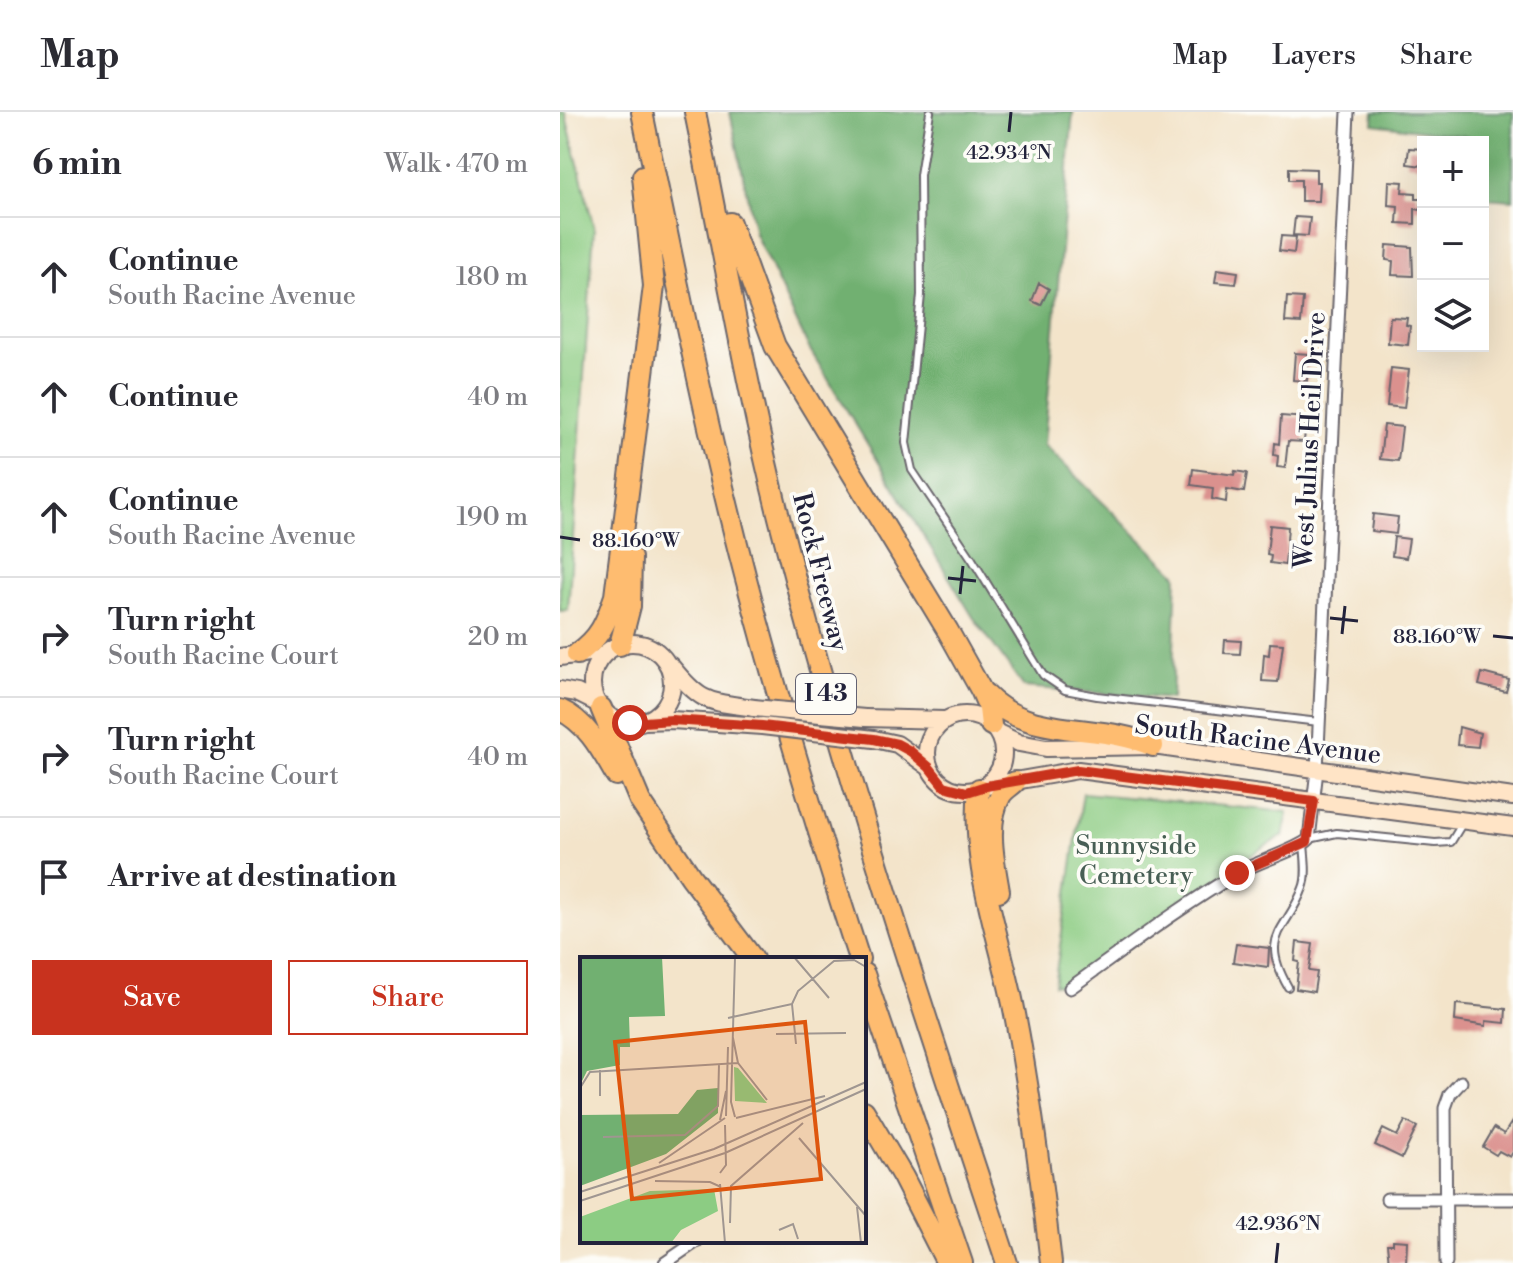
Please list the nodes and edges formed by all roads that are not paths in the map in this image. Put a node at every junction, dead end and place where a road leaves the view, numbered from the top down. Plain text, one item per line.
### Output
1 (639, 112) edge
2 (697, 112) edge
3 (930, 112) edge
4 (1348, 112) edge
5 (637, 438) junction
6 (614, 647) junction
7 (568, 656) edge
8 (663, 656) junction
9 (560, 690) edge
10 (981, 690) junction
11 (599, 705) junction
12 (560, 710) edge
13 (945, 720) junction
14 (643, 721) junction
15 (1319, 722) junction
16 (995, 729) junction
17 (1153, 746) junction
18 (929, 767) junction
19 (1317, 770) junction
20 (1015, 782) junction
21 (982, 788) junction
22 (1513, 797) edge
23 (1314, 801) junction
24 (1464, 820) junction
25 (1513, 827) edge
26 (1307, 842) junction
27 (691, 877) junction
28 (751, 957) edge
29 (858, 957) edge
30 (866, 980) edge
31 (1288, 987) dead end
32 (1070, 988) dead end
33 (1013, 1003) junction
34 (1461, 1082) dead end
35 (866, 1114) edge
36 (1387, 1199) dead end
37 (1513, 1199) edge
38 (1447, 1200) junction
39 (694, 1243) edge
40 (665, 1263) edge
41 (947, 1263) edge
42 (962, 1263) edge
43 (1007, 1263) edge
44 (1051, 1263) edge
45 (1446, 1263) edge

1 - 5 highway
1 - 29 highway, I 43
2 - 10 highway
2 - 43 highway, Rock Freeway / I 43
3 - 15 lane
4 - 15 street, West Julius Heil Drive
5 - 6 highway
5 - 7 highway
6 - 7 main road
6 - 8 main road
6 - 11 main road
8 - 13 main road, bridge
8 - 14 main road
9 - 11 main road
10 - 16 highway
10 - 17 highway
11 - 14 main road
11 - 27 highway
12 - 27 highway
13 - 16 main road
13 - 18 main road
14 - 18 main road, bridge
15 - 19 street, West Julius Heil Drive
16 - 17 main road, South Racine Avenue
16 - 21 main road
17 - 19 main road, South Racine Avenue
18 - 21 main road
19 - 22 main road, South Racine Avenue
19 - 23 street, West Julius Heil Drive
20 - 21 main road, South Racine Avenue
20 - 23 main road, South Racine Avenue
20 - 33 highway
21 - 33 highway
23 - 24 main road, South Racine Avenue
23 - 26 street, West Julius Heil Drive
24 - 25 main road, South Racine Avenue
24 - 26 lane
26 - 31 lane
26 - 32 street
27 - 28 highway
30 - 42 highway
33 - 44 highway
34 - 38 street
35 - 41 highway
36 - 38 street
37 - 38 street
38 - 45 street
39 - 40 street

